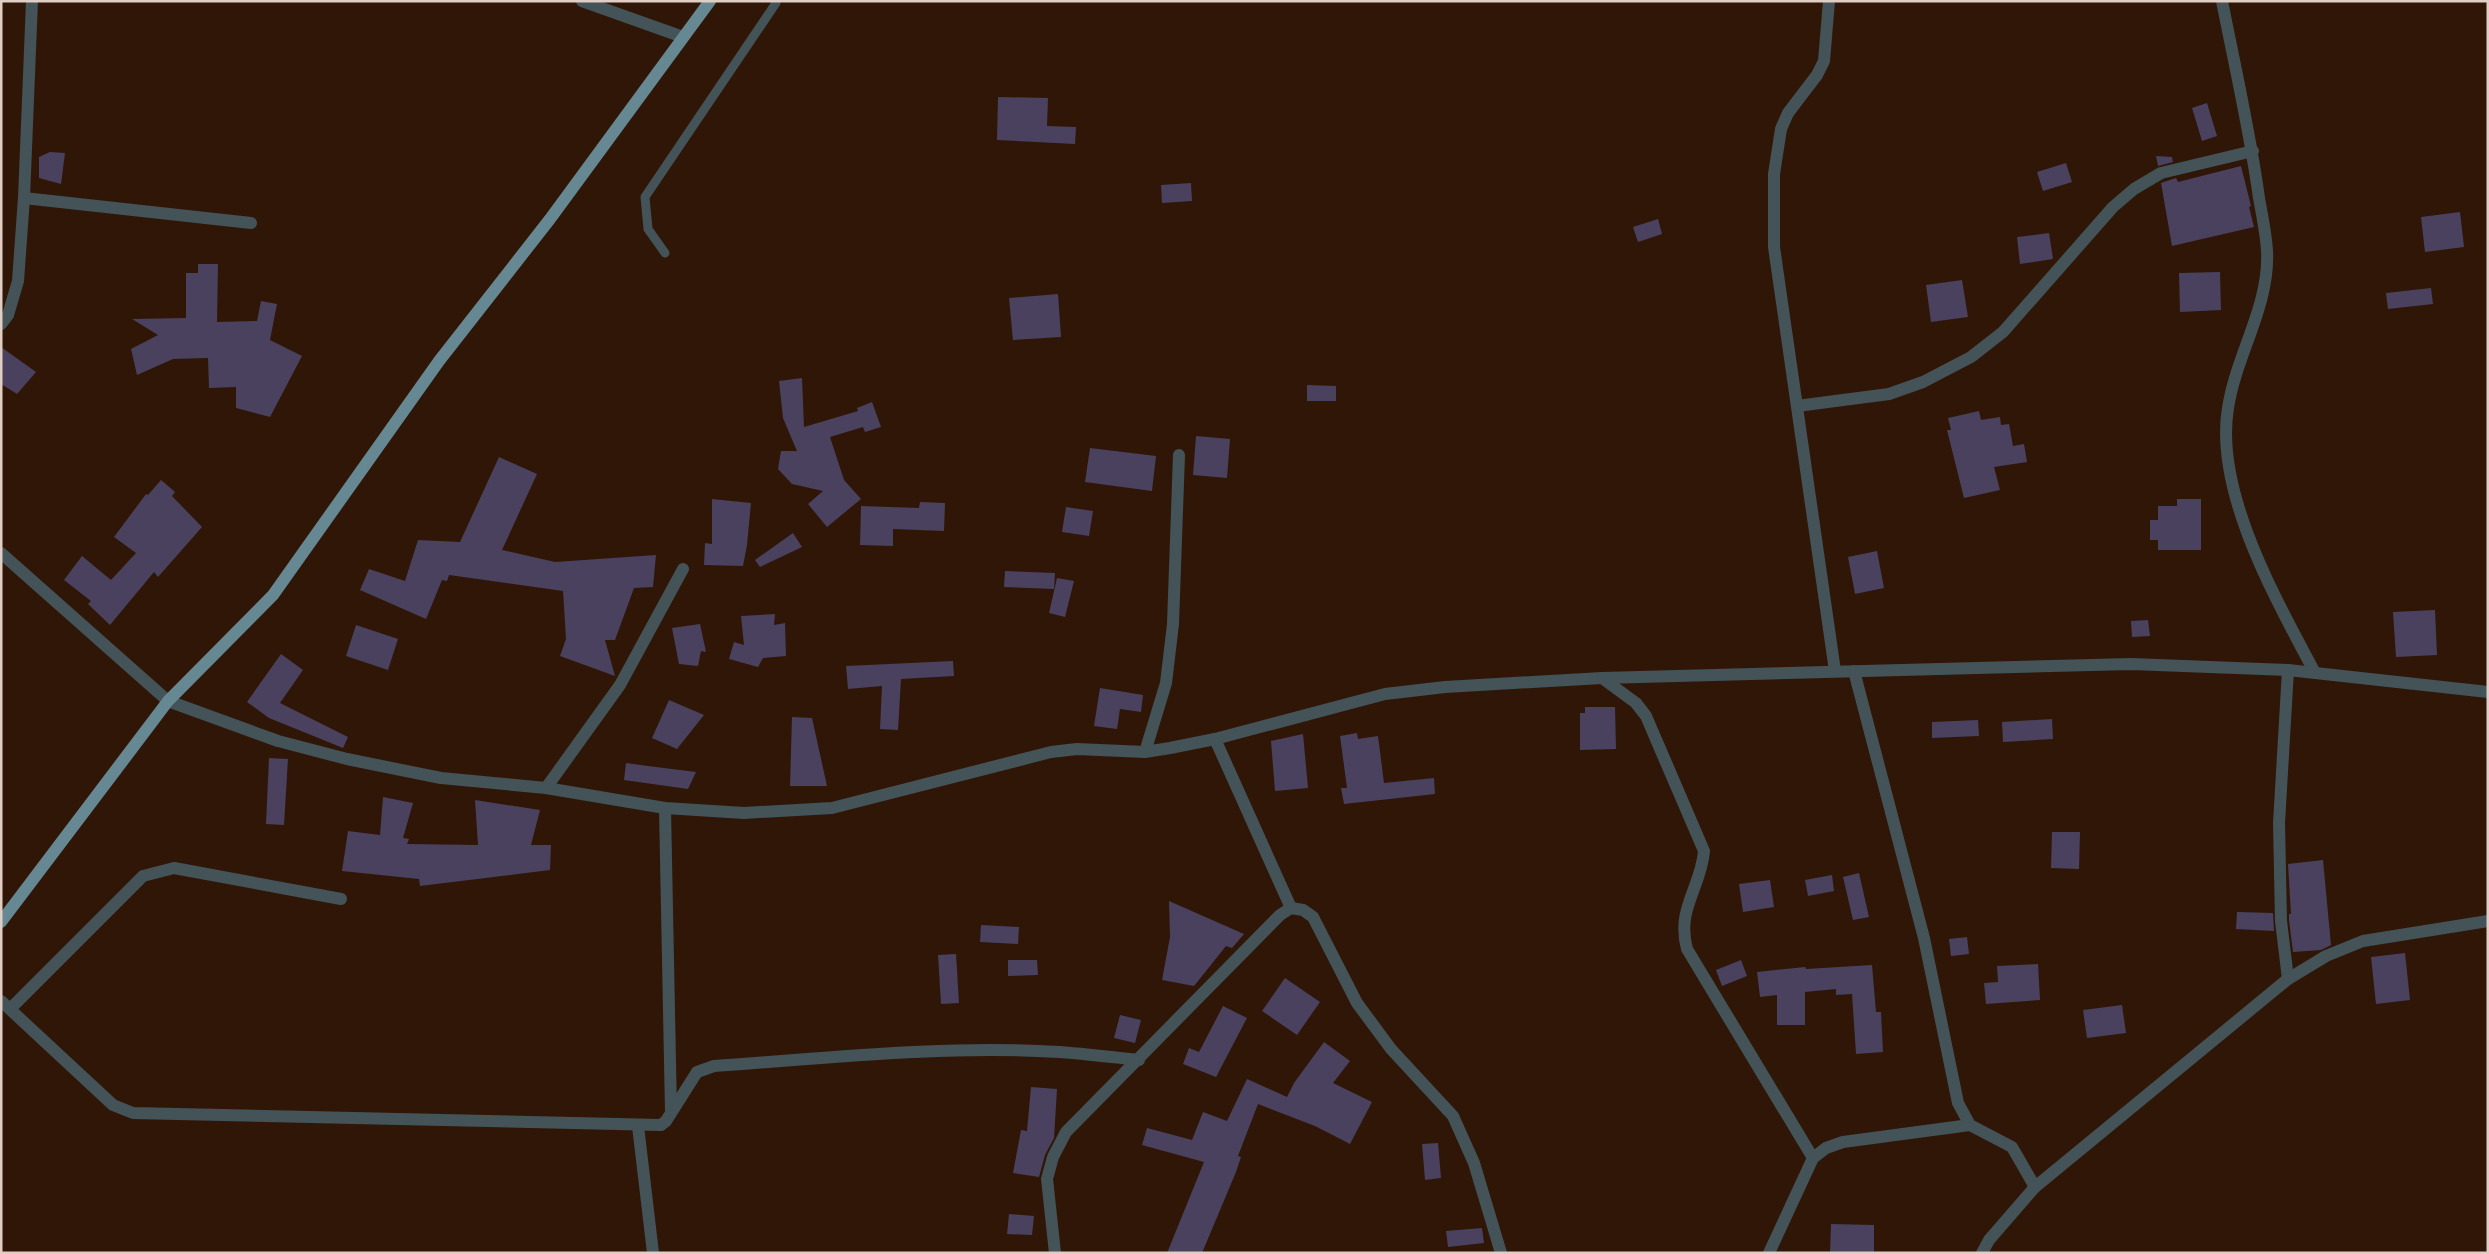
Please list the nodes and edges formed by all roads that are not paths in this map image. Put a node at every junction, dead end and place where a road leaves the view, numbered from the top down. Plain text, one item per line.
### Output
1 (32, 1) edge
2 (582, 1) edge
3 (710, 1) edge
4 (775, 1) edge
5 (1829, 1) edge
6 (2222, 1) edge
7 (683, 37) junction
8 (2253, 151) junction
9 (24, 198) junction
10 (251, 223) dead end
11 (665, 253) dead end
12 (1, 324) edge
13 (1797, 406) junction
14 (1179, 455) dead end
15 (1, 553) edge
16 (683, 568) dead end
17 (2288, 670) junction
18 (1835, 671) junction
19 (1854, 671) junction
20 (2315, 673) junction
21 (1602, 678) junction
22 (2488, 692) edge
23 (168, 701) junction
24 (1215, 739) junction
25 (1145, 752) junction
26 (546, 788) junction
27 (666, 808) junction
28 (341, 899) dead end
29 (1291, 908) junction
30 (2488, 921) edge
31 (1, 922) edge
32 (2288, 980) junction
33 (6, 1005) edge
34 (1139, 1060) junction
35 (670, 1112) junction
36 (1970, 1125) junction
37 (638, 1126) junction
38 (1813, 1158) junction
39 (2035, 1187) junction
40 (653, 1253) edge
41 (1056, 1253) edge
42 (1501, 1253) edge
43 (1770, 1253) edge
44 (1982, 1253) edge

1 - 9 street
2 - 7 street
3 - 7 main road
4 - 11 lane
5 - 13 street
6 - 8 street
7 - 23 main road
8 - 13 street
8 - 20 street
9 - 10 street
9 - 12 street
13 - 18 street
14 - 25 street
15 - 23 street
16 - 26 street
17 - 19 street
17 - 20 street
17 - 32 street
18 - 19 street
18 - 21 street
19 - 36 street
20 - 22 street
21 - 24 street
21 - 38 street
23 - 26 street
23 - 31 main road
24 - 25 street
24 - 29 street
25 - 27 street
26 - 27 street
27 - 35 street
28 - 33 street
29 - 34 street
29 - 42 street
30 - 32 street
32 - 39 street
33 - 37 street
34 - 35 street
34 - 41 street
35 - 37 street
36 - 38 street
36 - 39 street
37 - 40 street
38 - 43 street
39 - 44 street

